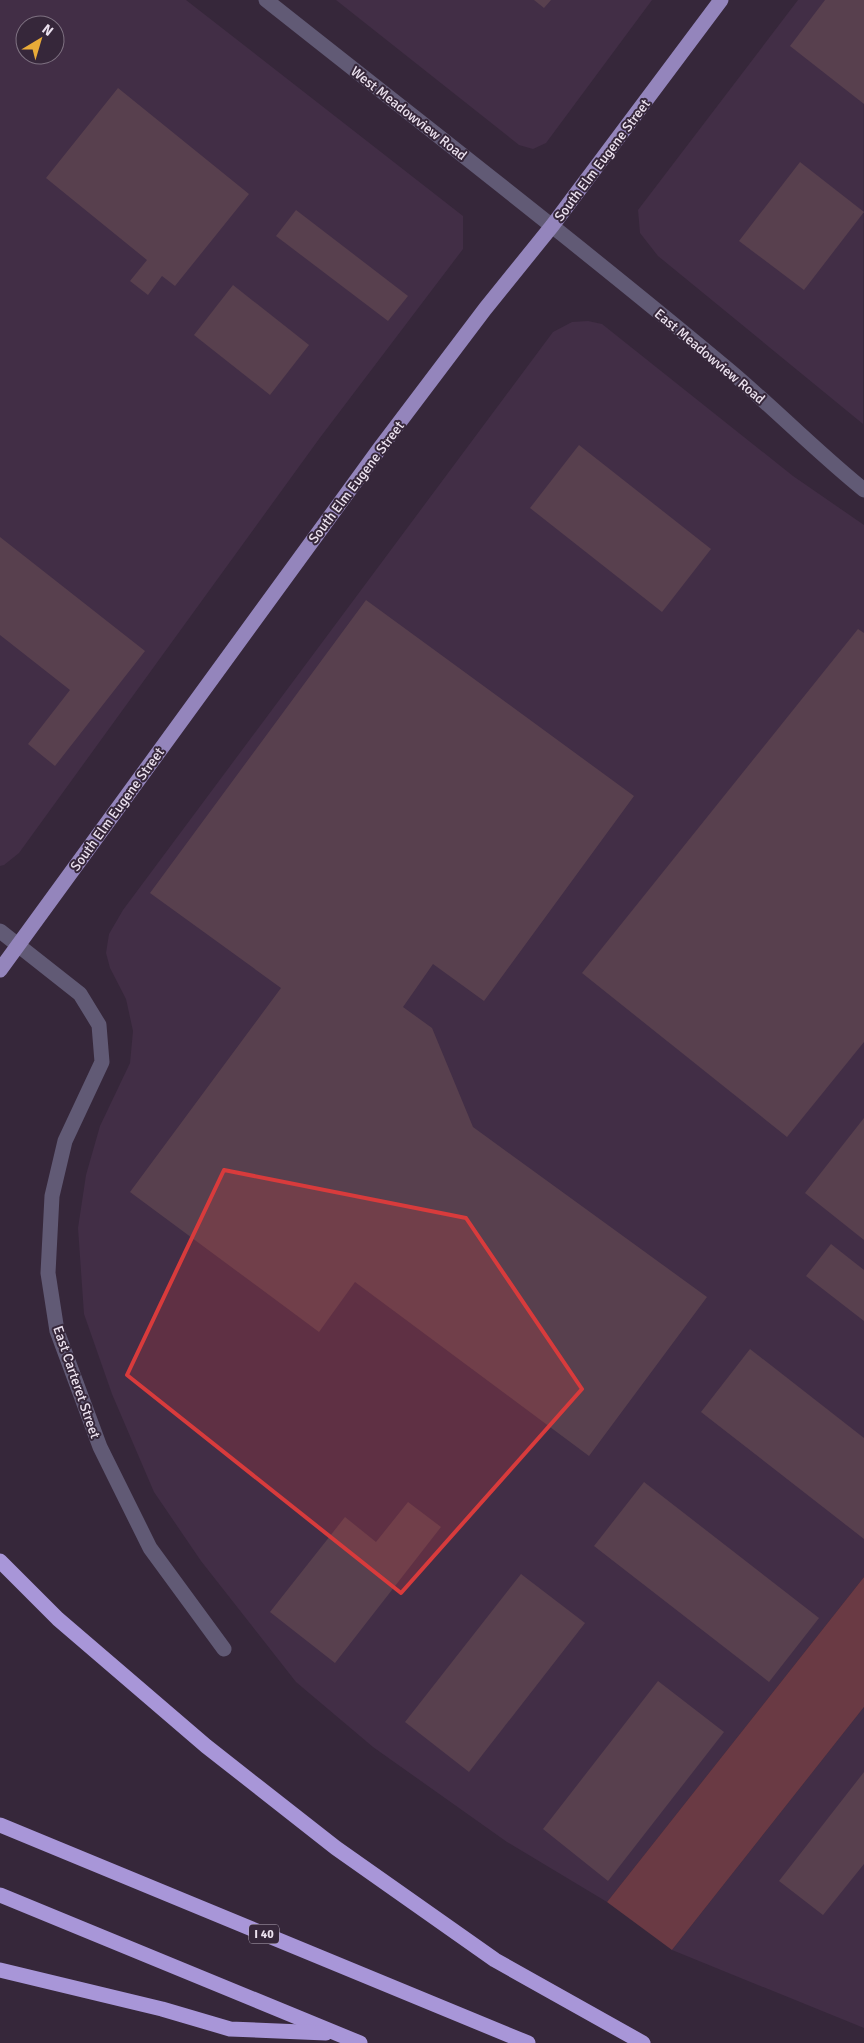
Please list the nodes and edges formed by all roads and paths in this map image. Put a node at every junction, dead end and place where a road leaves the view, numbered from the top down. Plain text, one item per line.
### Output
1 (266, 0) edge
2 (721, 0) edge
3 (552, 226) junction
4 (864, 490) edge
5 (0, 931) edge
6 (19, 944) junction
7 (0, 970) edge
8 (0, 1561) edge
9 (224, 1649) dead end
10 (0, 1825) edge
11 (0, 1895) edge
12 (0, 1970) edge
13 (337, 2034) junction
14 (360, 2043) edge
15 (528, 2043) edge
16 (643, 2043) edge

1 - 3 street, West Meadowview Road
2 - 3 main road, South Elm Eugene Street
3 - 4 street, East Meadowview Road
3 - 6 main road, South Elm Eugene Street
5 - 6 street, East Carteret Street
6 - 7 main road, South Elm Eugene Street
6 - 9 street, East Carteret Street
8 - 16 highway
10 - 15 highway, I 40
11 - 13 highway
12 - 13 highway
13 - 14 highway

